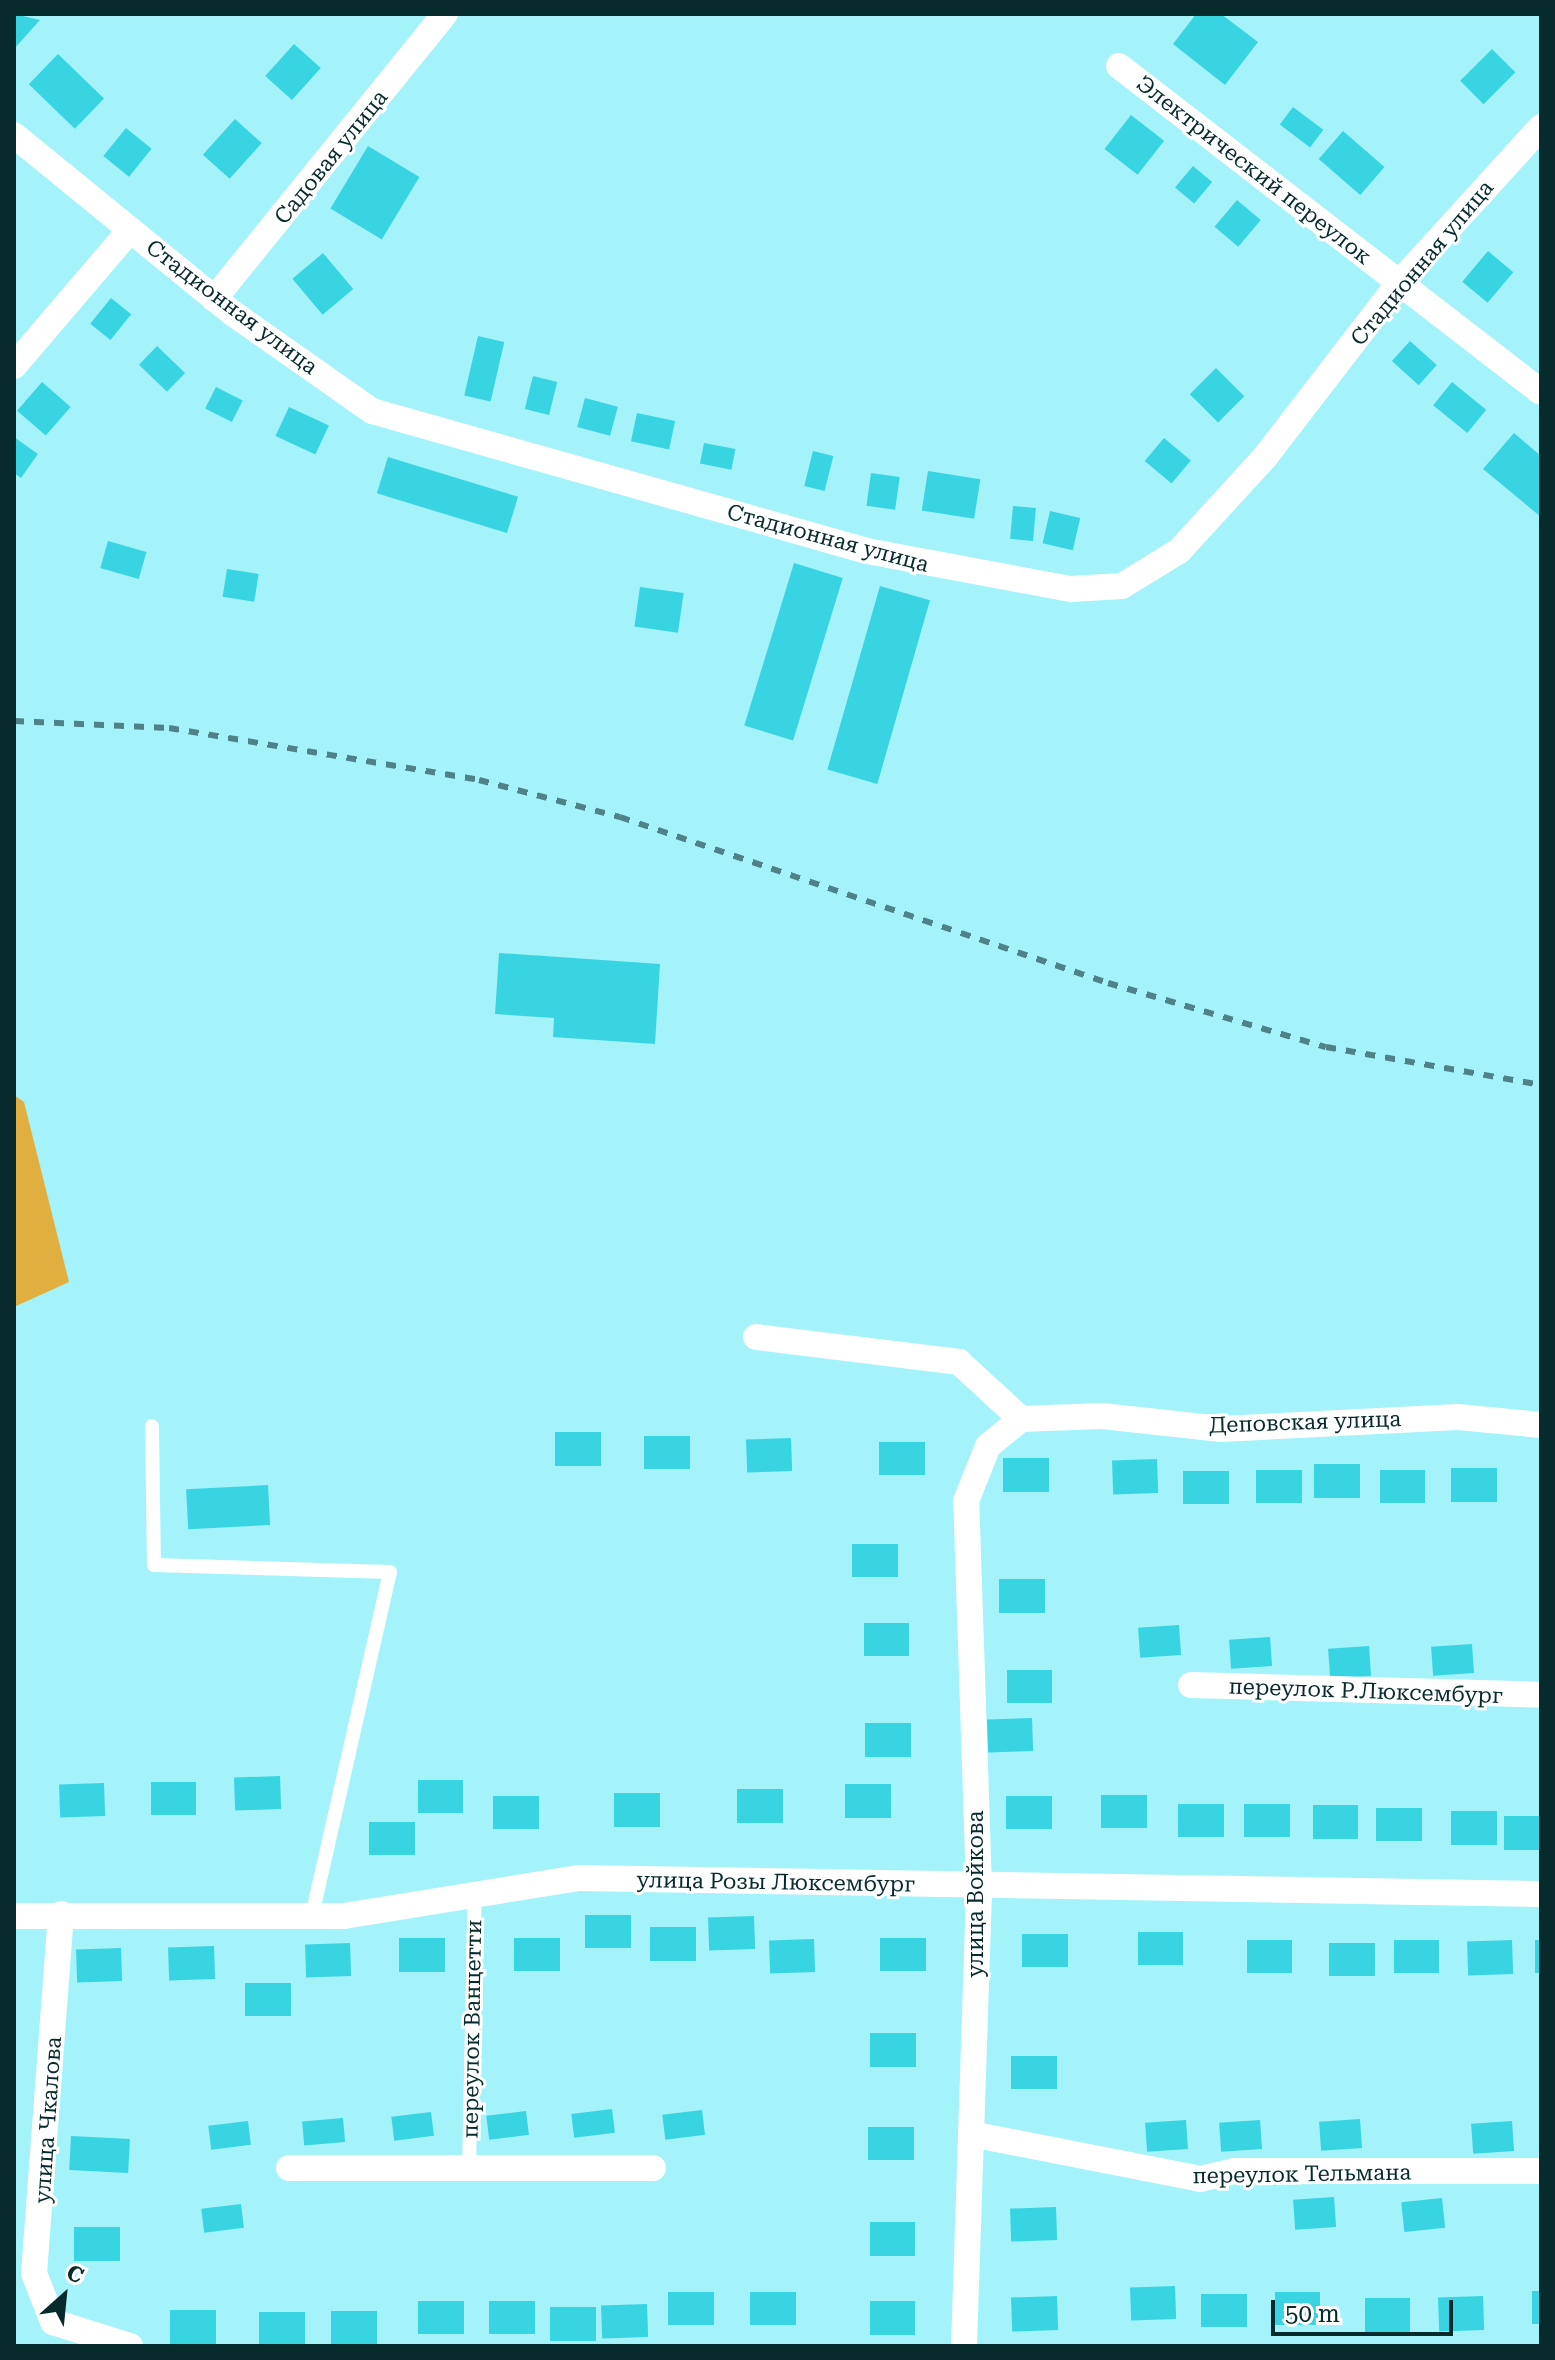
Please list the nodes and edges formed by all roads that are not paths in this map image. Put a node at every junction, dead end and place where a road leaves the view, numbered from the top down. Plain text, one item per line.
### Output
1 (445, 14) edge
2 (1119, 66) dead end
3 (1541, 127) edge
4 (14, 135) edge
5 (130, 230) junction
6 (1399, 283) junction
7 (214, 299) junction
8 (14, 366) edge
9 (1541, 392) edge
10 (756, 1337) dead end
11 (1021, 1419) junction
12 (1541, 1425) edge
13 (152, 1426) dead end
14 (1191, 1685) dead end
15 (1541, 1695) edge
16 (979, 1886) junction
17 (475, 1890) junction
18 (1541, 1894) edge
19 (61, 1914) junction
20 (312, 1915) junction
21 (14, 1916) edge
22 (971, 2134) junction
23 (289, 2168) dead end
24 (469, 2168) junction
25 (653, 2168) dead end
26 (1541, 2171) edge
27 (130, 2346) edge
28 (964, 2346) edge

1 - 7 street, Садовая улица
2 - 6 street, Электрический переулок
3 - 6 street, Стадионная улица
4 - 5 street, Стадионная улица
5 - 7 street, Стадионная улица
5 - 8 street
6 - 7 street, Стадионная улица
6 - 9 street, Электрический переулок
10 - 11 street
11 - 12 street, Деповская улица
11 - 16 street, улица Войкова
13 - 20 lane
14 - 15 street, переулок Р.Люксембург
16 - 17 street, улица Розы Люксембург
16 - 18 street, улица Розы Люксембург
16 - 22 street, улица Войкова
17 - 20 street, улица Розы Люксембург
17 - 24 lane, переулок Ванцетти
19 - 20 street, улица Розы Люксембург
19 - 21 street, улица Розы Люксембург
19 - 27 street, улица Чкалова
22 - 26 street, переулок Тельмана
22 - 28 street, улица Войкова
23 - 24 street, переулок Ванцетти
24 - 25 street, переулок Ванцетти

